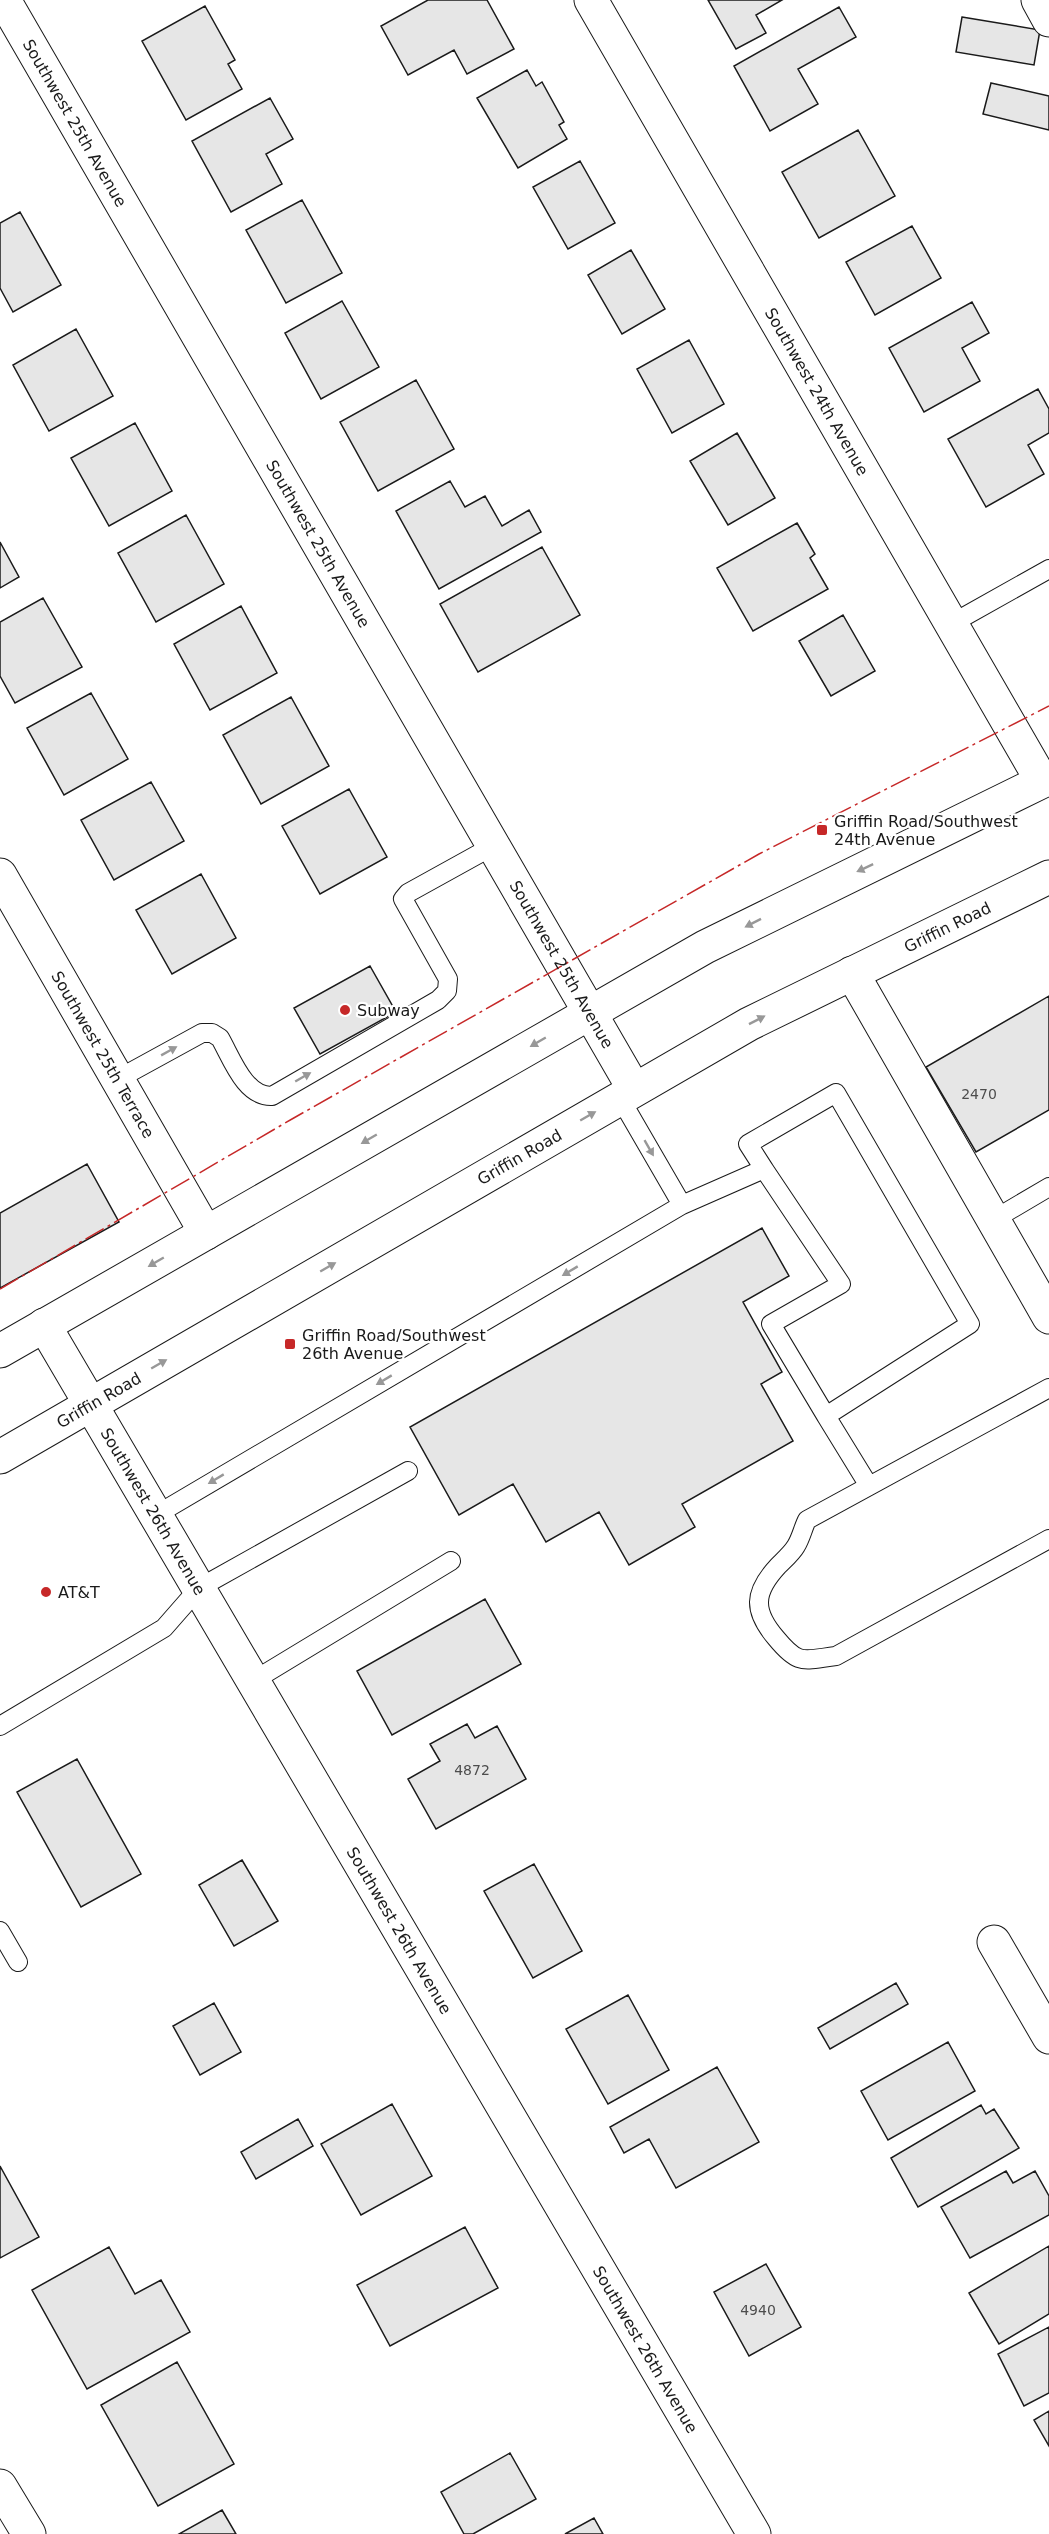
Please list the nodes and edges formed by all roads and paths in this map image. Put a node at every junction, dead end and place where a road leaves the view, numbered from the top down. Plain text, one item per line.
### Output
1 (4, 0) edge
2 (591, 0) edge
3 (1038, 0) edge
4 (1049, 20) edge
5 (1049, 569) edge
6 (951, 624) junction
7 (1045, 779) edge
8 (493, 846) junction
9 (0, 874) edge
10 (1049, 877) edge
11 (852, 973) junction
12 (589, 1012) junction
13 (118, 1079) junction
14 (627, 1093) junction
15 (764, 1169) junction
16 (1049, 1187) edge
17 (682, 1205) junction
18 (993, 1220) junction
19 (206, 1233) junction
20 (1049, 1317) edge
21 (44, 1326) junction
22 (0, 1352) edge
23 (1049, 1388) edge
24 (90, 1404) junction
25 (826, 1416) junction
26 (0, 1457) edge
27 (408, 1471) dead end
28 (869, 1486) junction
29 (156, 1515) junction
30 (1049, 1539) edge
31 (451, 1561) dead end
32 (199, 1588) junction
33 (253, 1680) junction
34 (0, 1726) edge
35 (0, 1930) edge
36 (994, 1942) dead end
37 (18, 1962) dead end
38 (1049, 2037) edge
39 (0, 2486) edge
40 (29, 2534) edge
41 (754, 2534) edge

1 - 8 street, Southwest 25th Avenue
2 - 6 street, Southwest 24th Avenue
3 - 4 street
5 - 6 lane
6 - 7 street, Southwest 24th Avenue
7 -> 12 street
8 - 12 street, Southwest 25th Avenue
13 -> 8 lane
9 - 13 street, Southwest 25th Terrace
10 - 11 street, Griffin Road
14 -> 11 street, Griffin Road
11 - 18 street
12 - 14 street, Southwest 25th Avenue
12 -> 19 street
13 - 19 street, Southwest 25th Terrace
14 -> 17 lane
24 -> 14 street, Griffin Road
15 - 17 lane
15 - 25 lane
15 - 25 lane
16 - 18 lane
17 -> 29 lane
18 - 20 street
19 -> 21 street
21 - 22 street
21 - 24 street, Southwest 26th Avenue
23 - 28 lane
24 - 26 street, Griffin Road
24 - 29 street, Southwest 26th Avenue
25 - 28 lane
27 - 32 lane
28 - 30 lane
29 - 32 street, Southwest 26th Avenue
31 - 33 lane
32 - 33 street, Southwest 26th Avenue
32 - 34 lane
33 - 41 street, Southwest 26th Avenue
35 - 37 lane
36 - 38 street
39 - 40 street

